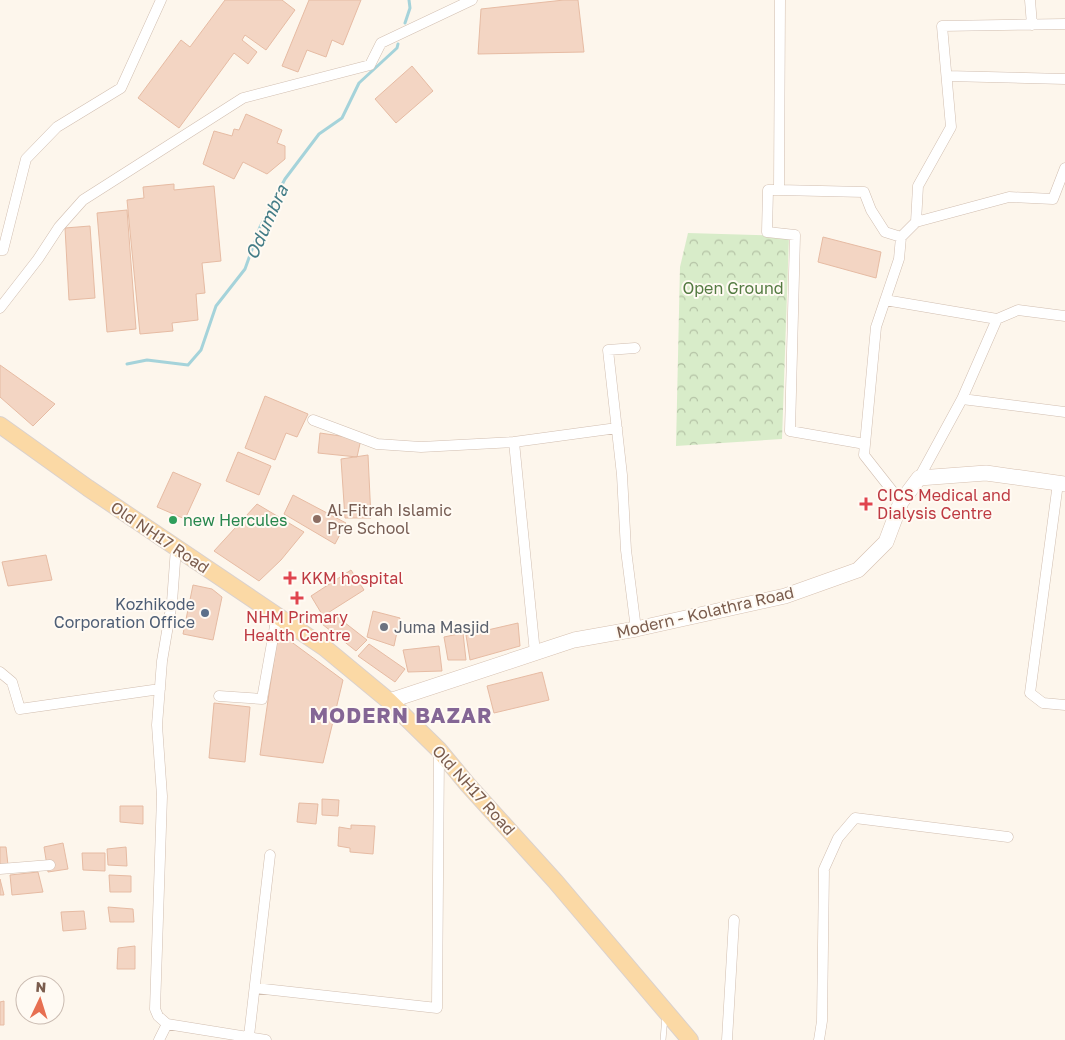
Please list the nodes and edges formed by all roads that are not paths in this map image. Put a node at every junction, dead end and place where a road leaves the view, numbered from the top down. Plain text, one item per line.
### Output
1 (161, 0) edge
2 (472, 0) edge
3 (780, 0) edge
4 (1030, 0) edge
5 (1065, 24) edge
6 (1032, 25) junction
7 (946, 76) junction
8 (1065, 79) edge
9 (1065, 168) edge
10 (779, 190) junction
11 (916, 222) junction
12 (901, 237) junction
13 (0, 250) edge
14 (885, 300) junction
15 (0, 308) edge
16 (1065, 316) edge
17 (997, 318) junction
18 (635, 348) dead end
19 (962, 399) junction
20 (1065, 412) edge
21 (313, 420) dead end
22 (0, 425) edge
23 (617, 428) junction
24 (514, 442) junction
25 (865, 444) junction
26 (919, 478) junction
27 (1061, 483) edge
28 (901, 502) junction
29 (176, 548) junction
30 (277, 615) junction
31 (636, 629) junction
32 (535, 653) junction
33 (0, 672) edge
34 (160, 689) junction
35 (219, 696) dead end
36 (389, 700) junction
37 (1065, 706) edge
38 (439, 750) junction
39 (1008, 837) dead end
40 (270, 855) dead end
41 (50, 865) dead end
42 (0, 869) edge
43 (734, 920) dead end
44 (255, 988) junction
45 (666, 1010) junction
46 (167, 1024) junction
47 (249, 1036) junction
48 (159, 1040) edge
49 (266, 1040) edge
50 (663, 1040) edge
51 (690, 1040) edge
52 (727, 1040) edge
53 (820, 1040) edge

1 - 13 street
2 - 15 street
3 - 10 street
4 - 6 street
5 - 6 street
6 - 7 street
7 - 8 street
7 - 11 street
9 - 11 street
10 - 12 street
10 - 25 street
11 - 12 street
12 - 14 street
14 - 17 street
14 - 25 street
16 - 17 street
17 - 19 street
18 - 23 street
19 - 20 street
19 - 26 street
21 - 24 street
22 - 29 main road, Old NH17 Road
23 - 24 street
23 - 31 street
24 - 32 street
25 - 28 street
26 - 27 main road
26 - 28 main road, Modern - Kolathra Road
27 - 37 street
28 - 31 main road, Modern - Kolathra Road
29 - 30 main road, Old NH17 Road
29 - 34 street
30 - 35 street
30 - 36 main road, Old NH17 Road
31 - 32 main road, Modern - Kolathra Road
32 - 36 main road, Modern - Kolathra Road
33 - 34 street
34 - 46 street
36 - 38 main road, Old NH17 Road
38 - 44 street
38 - 45 main road, Old NH17 Road
39 - 53 street
40 - 44 street
41 - 42 street
43 - 52 street
44 - 47 street
45 - 50 lane
45 - 51 main road, Old NH17 Road
46 - 47 street
46 - 48 street
47 - 49 street

